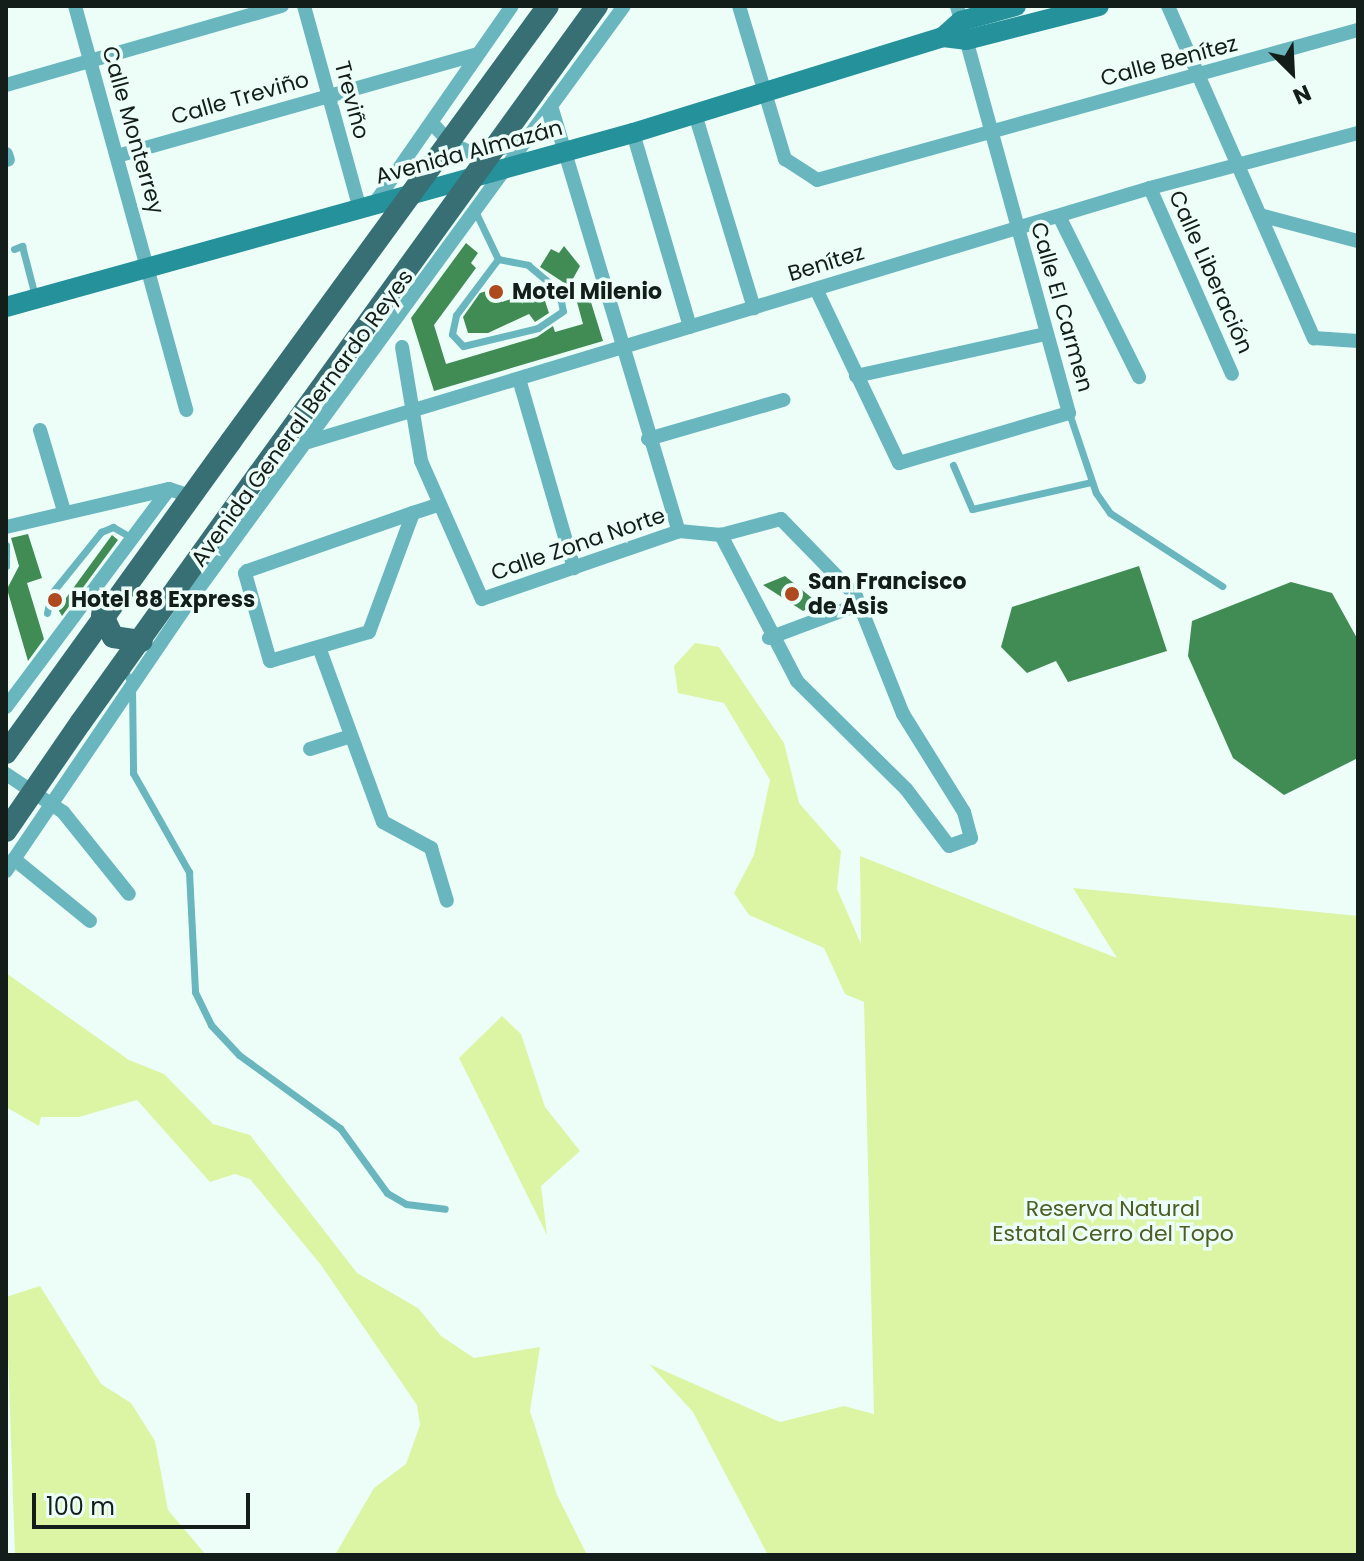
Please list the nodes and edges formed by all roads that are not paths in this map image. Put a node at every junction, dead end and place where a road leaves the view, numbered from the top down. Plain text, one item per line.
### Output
1 (75, 6) edge
2 (282, 6) edge
3 (304, 6) edge
4 (512, 6) edge
5 (548, 6) edge
6 (597, 6) edge
7 (624, 6) edge
8 (739, 6) edge
9 (1016, 6) edge
10 (1099, 6) edge
11 (1168, 6) edge
12 (962, 22) edge
13 (1358, 30) edge
14 (477, 54) junction
15 (90, 60) junction
16 (1199, 76) junction
17 (6, 85) edge
18 (765, 91) junction
19 (328, 95) junction
20 (552, 109) junction
21 (695, 114) junction
22 (432, 123) junction
23 (991, 131) junction
24 (633, 133) junction
25 (1358, 133) edge
26 (534, 134) junction
27 (564, 152) junction
28 (117, 156) junction
29 (509, 167) junction
30 (1236, 167) junction
31 (440, 182) junction
32 (1150, 188) junction
33 (368, 203) junction
34 (475, 211) junction
35 (1260, 215) junction
36 (1059, 216) junction
37 (1017, 228) junction
38 (1358, 241) edge
39 (14, 249) dead end
40 (498, 259) junction
41 (149, 267) junction
42 (816, 289) junction
43 (36, 298) junction
44 (6, 307) edge
45 (754, 308) junction
46 (690, 327) junction
47 (1045, 334) junction
48 (1358, 341) edge
49 (402, 347) dead end
50 (620, 348) junction
51 (1232, 374) dead end
52 (856, 376) junction
53 (1139, 377) dead end
54 (519, 379) junction
55 (783, 400) dead end
56 (417, 409) junction
57 (186, 410) dead end
58 (1069, 413) junction
59 (40, 430) dead end
60 (648, 439) junction
61 (308, 442) junction
62 (953, 465) dead end
63 (1092, 482) junction
64 (179, 493) junction
65 (437, 505) junction
66 (64, 511) junction
67 (413, 513) junction
68 (6, 527) edge
69 (679, 531) junction
70 (721, 535) junction
71 (132, 538) junction
72 (6, 545) edge
73 (6, 566) edge
74 (574, 568) junction
75 (1222, 586) dead end
76 (182, 598) junction
77 (860, 604) junction
78 (47, 613) dead end
79 (102, 614) junction
80 (769, 638) junction
81 (142, 641) junction
82 (320, 650) junction
83 (127, 676) junction
84 (6, 707) edge
85 (351, 736) junction
86 (310, 749) dead end
87 (6, 753) edge
88 (6, 774) edge
89 (53, 804) junction
90 (6, 831) edge
91 (10, 865) edge
92 (129, 894) dead end
93 (447, 901) dead end
94 (90, 921) dead end
95 (445, 1209) dead end

1 - 15 street, Calle Monterrey
2 - 15 street
3 - 19 street, Treviño
4 - 14 street
5 - 64 main road, Avenida General Bernardo Reyes, bridge
6 - 76 main road, Avenida General Bernardo Reyes, bridge
7 - 20 street
8 - 18 street, Calle Benítez
9 - 12 main road, Avenida Almazán
10 - 12 main road, Avenida Almazán
11 - 16 street
12 - 18 main road, Avenida Almazán
12 - 23 street, Calle El Carmen
13 - 16 street, Calle Benítez
14 - 19 street, Calle Treviño
14 - 22 street
15 - 17 street
15 - 28 street, Calle Monterrey
16 - 23 street, Calle Benítez
16 - 30 street
18 - 21 main road, Avenida Almazán
18 - 23 street, Calle Benítez
19 - 28 street, Calle Treviño
19 - 33 street, Treviño
20 - 26 street
20 - 27 street
21 - 24 main road, Avenida Almazán
21 - 45 street
22 - 26 street
22 - 33 street
23 - 37 street, Calle El Carmen
24 - 27 main road, Avenida Almazán
24 - 46 street
25 - 30 street, Benítez
26 - 29 street
27 - 29 main road, Avenida Almazán
27 - 50 street
28 - 41 street, Calle Monterrey
29 - 31 main road, Avenida Almazán
29 - 34 street
30 - 32 street, Benítez
30 - 35 street
31 - 33 main road, Avenida Almazán
31 - 34 lane
32 - 36 street, Benítez
32 - 51 street, Calle Liberación
33 - 41 main road, Avenida Almazán
34 - 40 lane
34 - 61 street
35 - 38 street
35 - 48 street
36 - 37 street, Benítez
36 - 53 street
37 - 42 street, Benítez
37 - 47 street, Calle El Carmen
39 - 43 lane
40 - 40 lane
41 - 43 main road, Avenida Almazán
41 - 57 street, Calle Monterrey
42 - 45 street, Benítez
42 - 52 street
43 - 44 main road, Avenida Almazán
45 - 46 street, Benítez
46 - 50 street, Benítez
47 - 52 street
47 - 58 street, Calle El Carmen
49 - 56 street
50 - 54 street, Benítez
50 - 60 street
52 - 58 street, Calle El Carmen
54 - 56 street, Benítez
54 - 74 street
55 - 60 street
56 - 61 street, Benítez
56 - 65 street
58 - 63 lane
59 - 66 street
60 - 69 street
61 - 76 street
62 - 63 lane
63 - 75 lane
64 - 66 street
64 - 71 street
64 - 79 main road, Avenida General Bernardo Reyes
65 - 67 street
65 - 74 street, Calle Zona Norte
66 - 68 street
67 - 82 street
67 - 82 street
69 - 70 street, Calle Zona Norte
69 - 74 street, Calle Zona Norte
70 - 77 street, Calle Zona Norte
70 - 80 street
71 - 78 lane
71 - 84 street
72 - 73 lane
76 - 81 main road, Avenida General Bernardo Reyes
76 - 83 street
77 - 80 street
77 - 80 street
79 - 81 main road
79 - 87 main road, Avenida General Bernardo Reyes
81 - 83 main road, Avenida General Bernardo Reyes
82 - 85 street
83 - 89 street
83 - 90 main road, Avenida General Bernardo Reyes, bridge
83 - 95 lane
85 - 86 street
85 - 93 street
88 - 89 street
89 - 91 street
89 - 92 street
91 - 94 street

